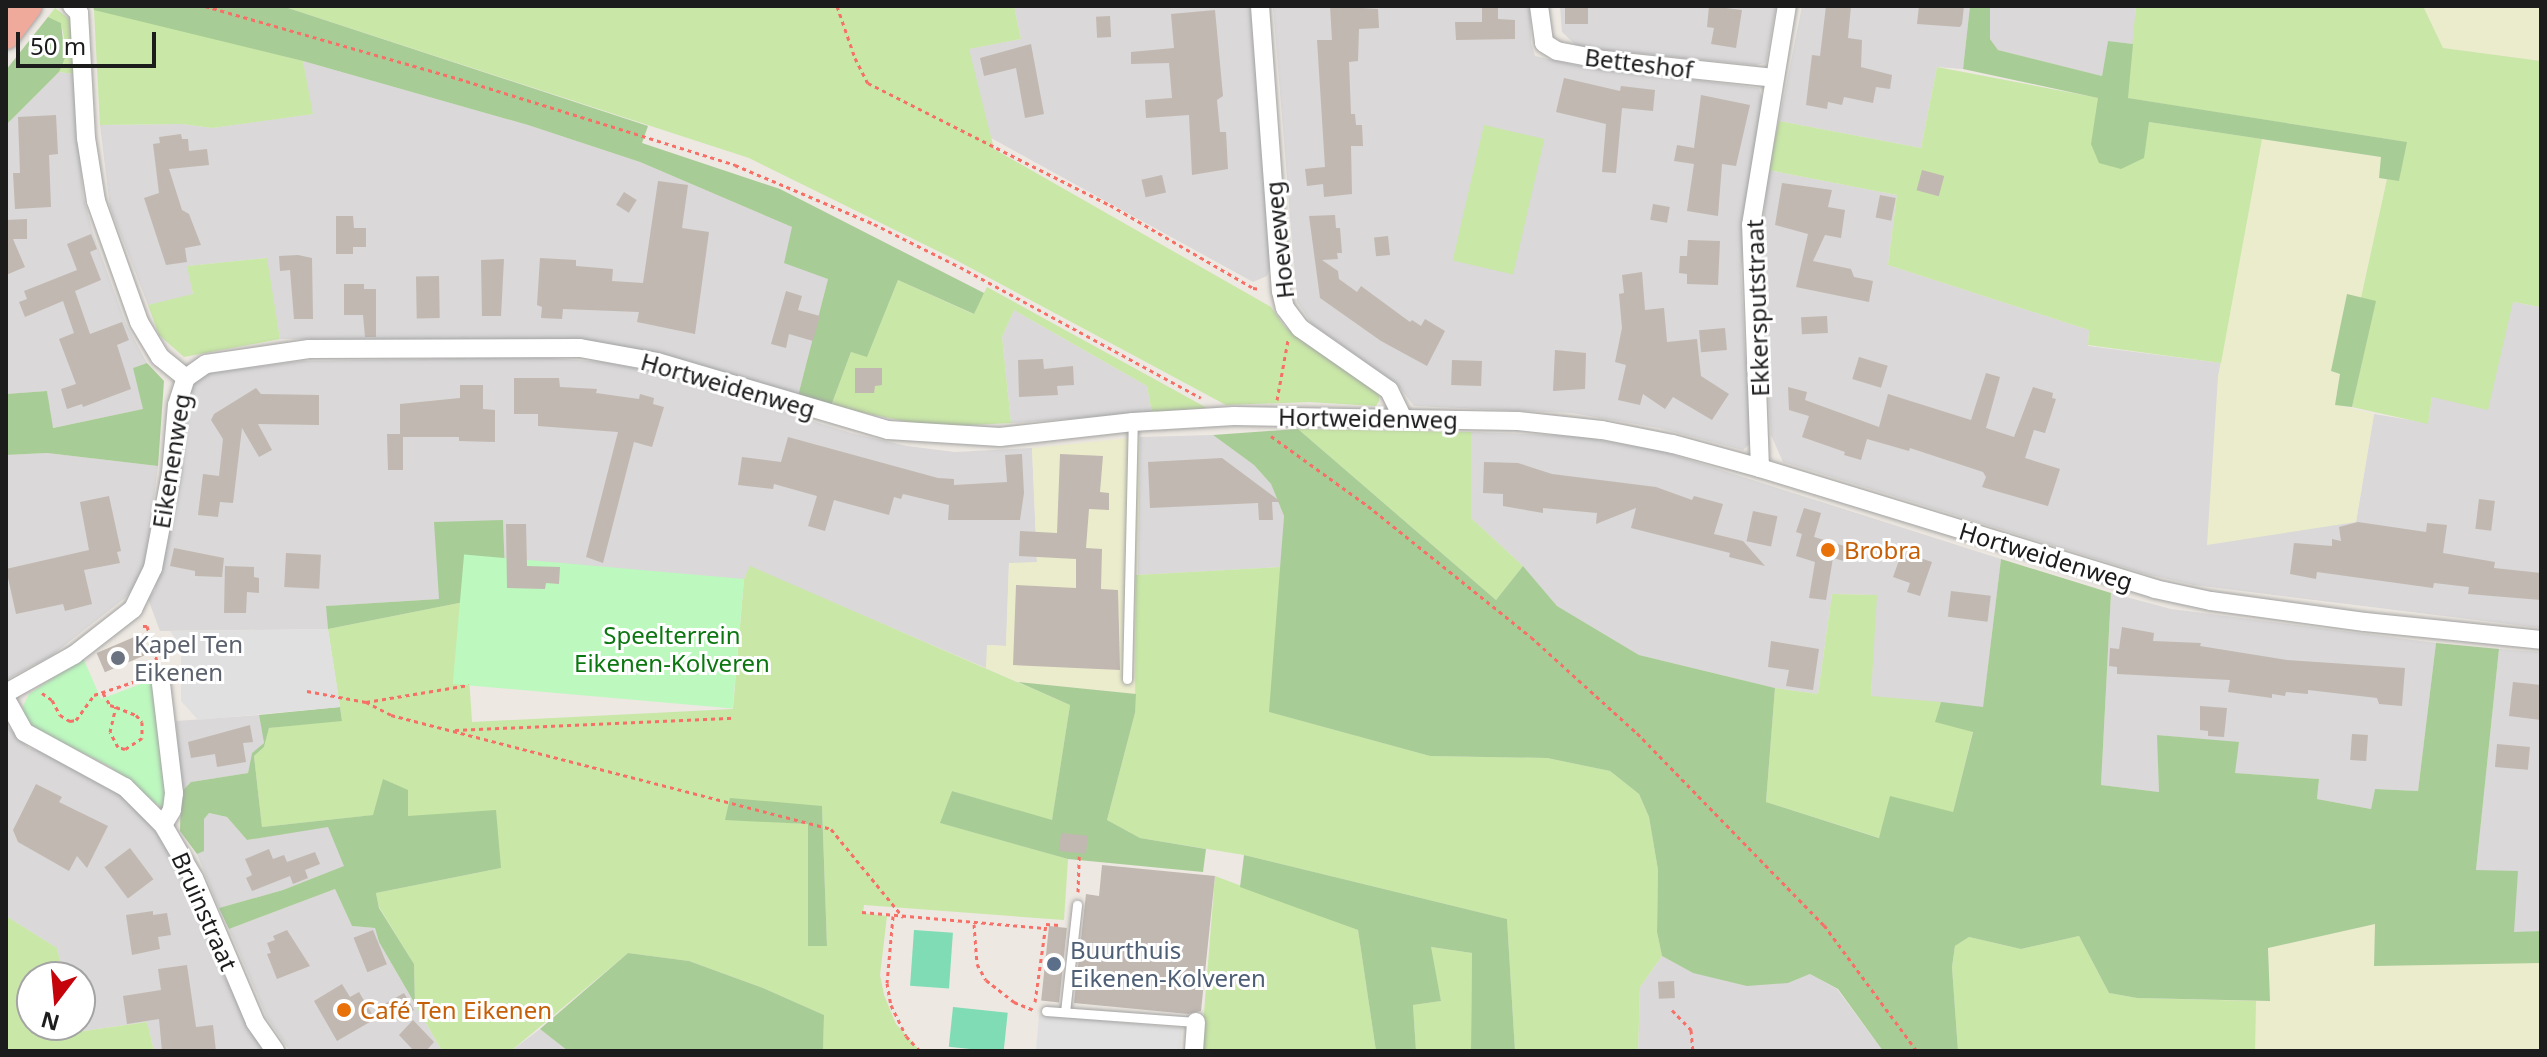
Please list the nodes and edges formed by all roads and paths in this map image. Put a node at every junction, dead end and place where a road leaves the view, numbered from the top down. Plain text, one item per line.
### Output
1 (72, 6) edge
2 (205, 6) edge
3 (837, 6) edge
4 (1260, 6) edge
5 (1539, 6) edge
6 (1787, 6) edge
7 (1774, 78) junction
8 (1281, 291) junction
9 (1290, 317) junction
10 (186, 378) junction
11 (1234, 416) junction
12 (1403, 419) junction
13 (1133, 422) junction
14 (1269, 425) junction
15 (1760, 468) junction
16 (133, 609) junction
17 (2541, 640) edge
18 (156, 677) junction
19 (1127, 679) dead end
20 (24, 684) junction
21 (469, 685) dead end
22 (307, 691) dead end
23 (6, 693) edge
24 (103, 693) junction
25 (6, 699) edge
26 (366, 702) junction
27 (116, 707) junction
28 (734, 718) dead end
29 (452, 730) junction
30 (163, 825) junction
31 (1079, 856) dead end
32 (1077, 905) joint
33 (862, 912) dead end
34 (893, 916) junction
35 (903, 917) junction
36 (974, 922) junction
37 (1075, 927) junction
38 (1046, 928) junction
39 (1672, 1010) dead end
40 (1034, 1011) junction
41 (1046, 1011) joint
42 (1065, 1012) junction
43 (1196, 1022) joint
44 (275, 1051) edge
45 (920, 1051) edge
46 (1194, 1051) edge
47 (1693, 1051) edge
48 (1917, 1051) edge

1 - 10 street, Eikenenweg
2 - 11 path
3 - 8 path
4 - 8 street, Hoeveweg
5 - 7 street, Betteshof
6 - 7 street, Ekkersputstraat
7 - 15 street, Ekkersputstraat
8 - 9 street, Hoeveweg
9 - 12 street, Hoeveweg
9 - 14 path
10 - 13 street, Hortweidenweg
10 - 16 street, Eikenenweg
11 - 13 street, Hortweidenweg
11 - 14 street, Hortweidenweg
12 - 14 street, Hortweidenweg
12 - 15 street, Hortweidenweg
13 - 19 lane
14 - 48 path
15 - 17 street, Hortweidenweg
16 - 18 path
16 - 20 street, Eikenenweg
18 - 24 path
18 - 30 street
20 - 23 street, Eikenenweg
20 - 24 path
21 - 26 path
22 - 26 path
24 - 27 path
25 - 30 street, Bruinstraat
26 - 29 path
27 - 27 path
28 - 29 path
29 - 35 path
30 - 44 street, Bruinstraat
31 - 32 path
32 - 37 lane
33 - 34 path
34 - 35 path
34 - 45 path
35 - 36 path
36 - 38 path
36 - 40 path
37 - 38 path
37 - 42 lane
38 - 40 path
39 - 47 path
40 - 41 path
41 - 42 lane
42 - 43 lane
43 - 46 street

